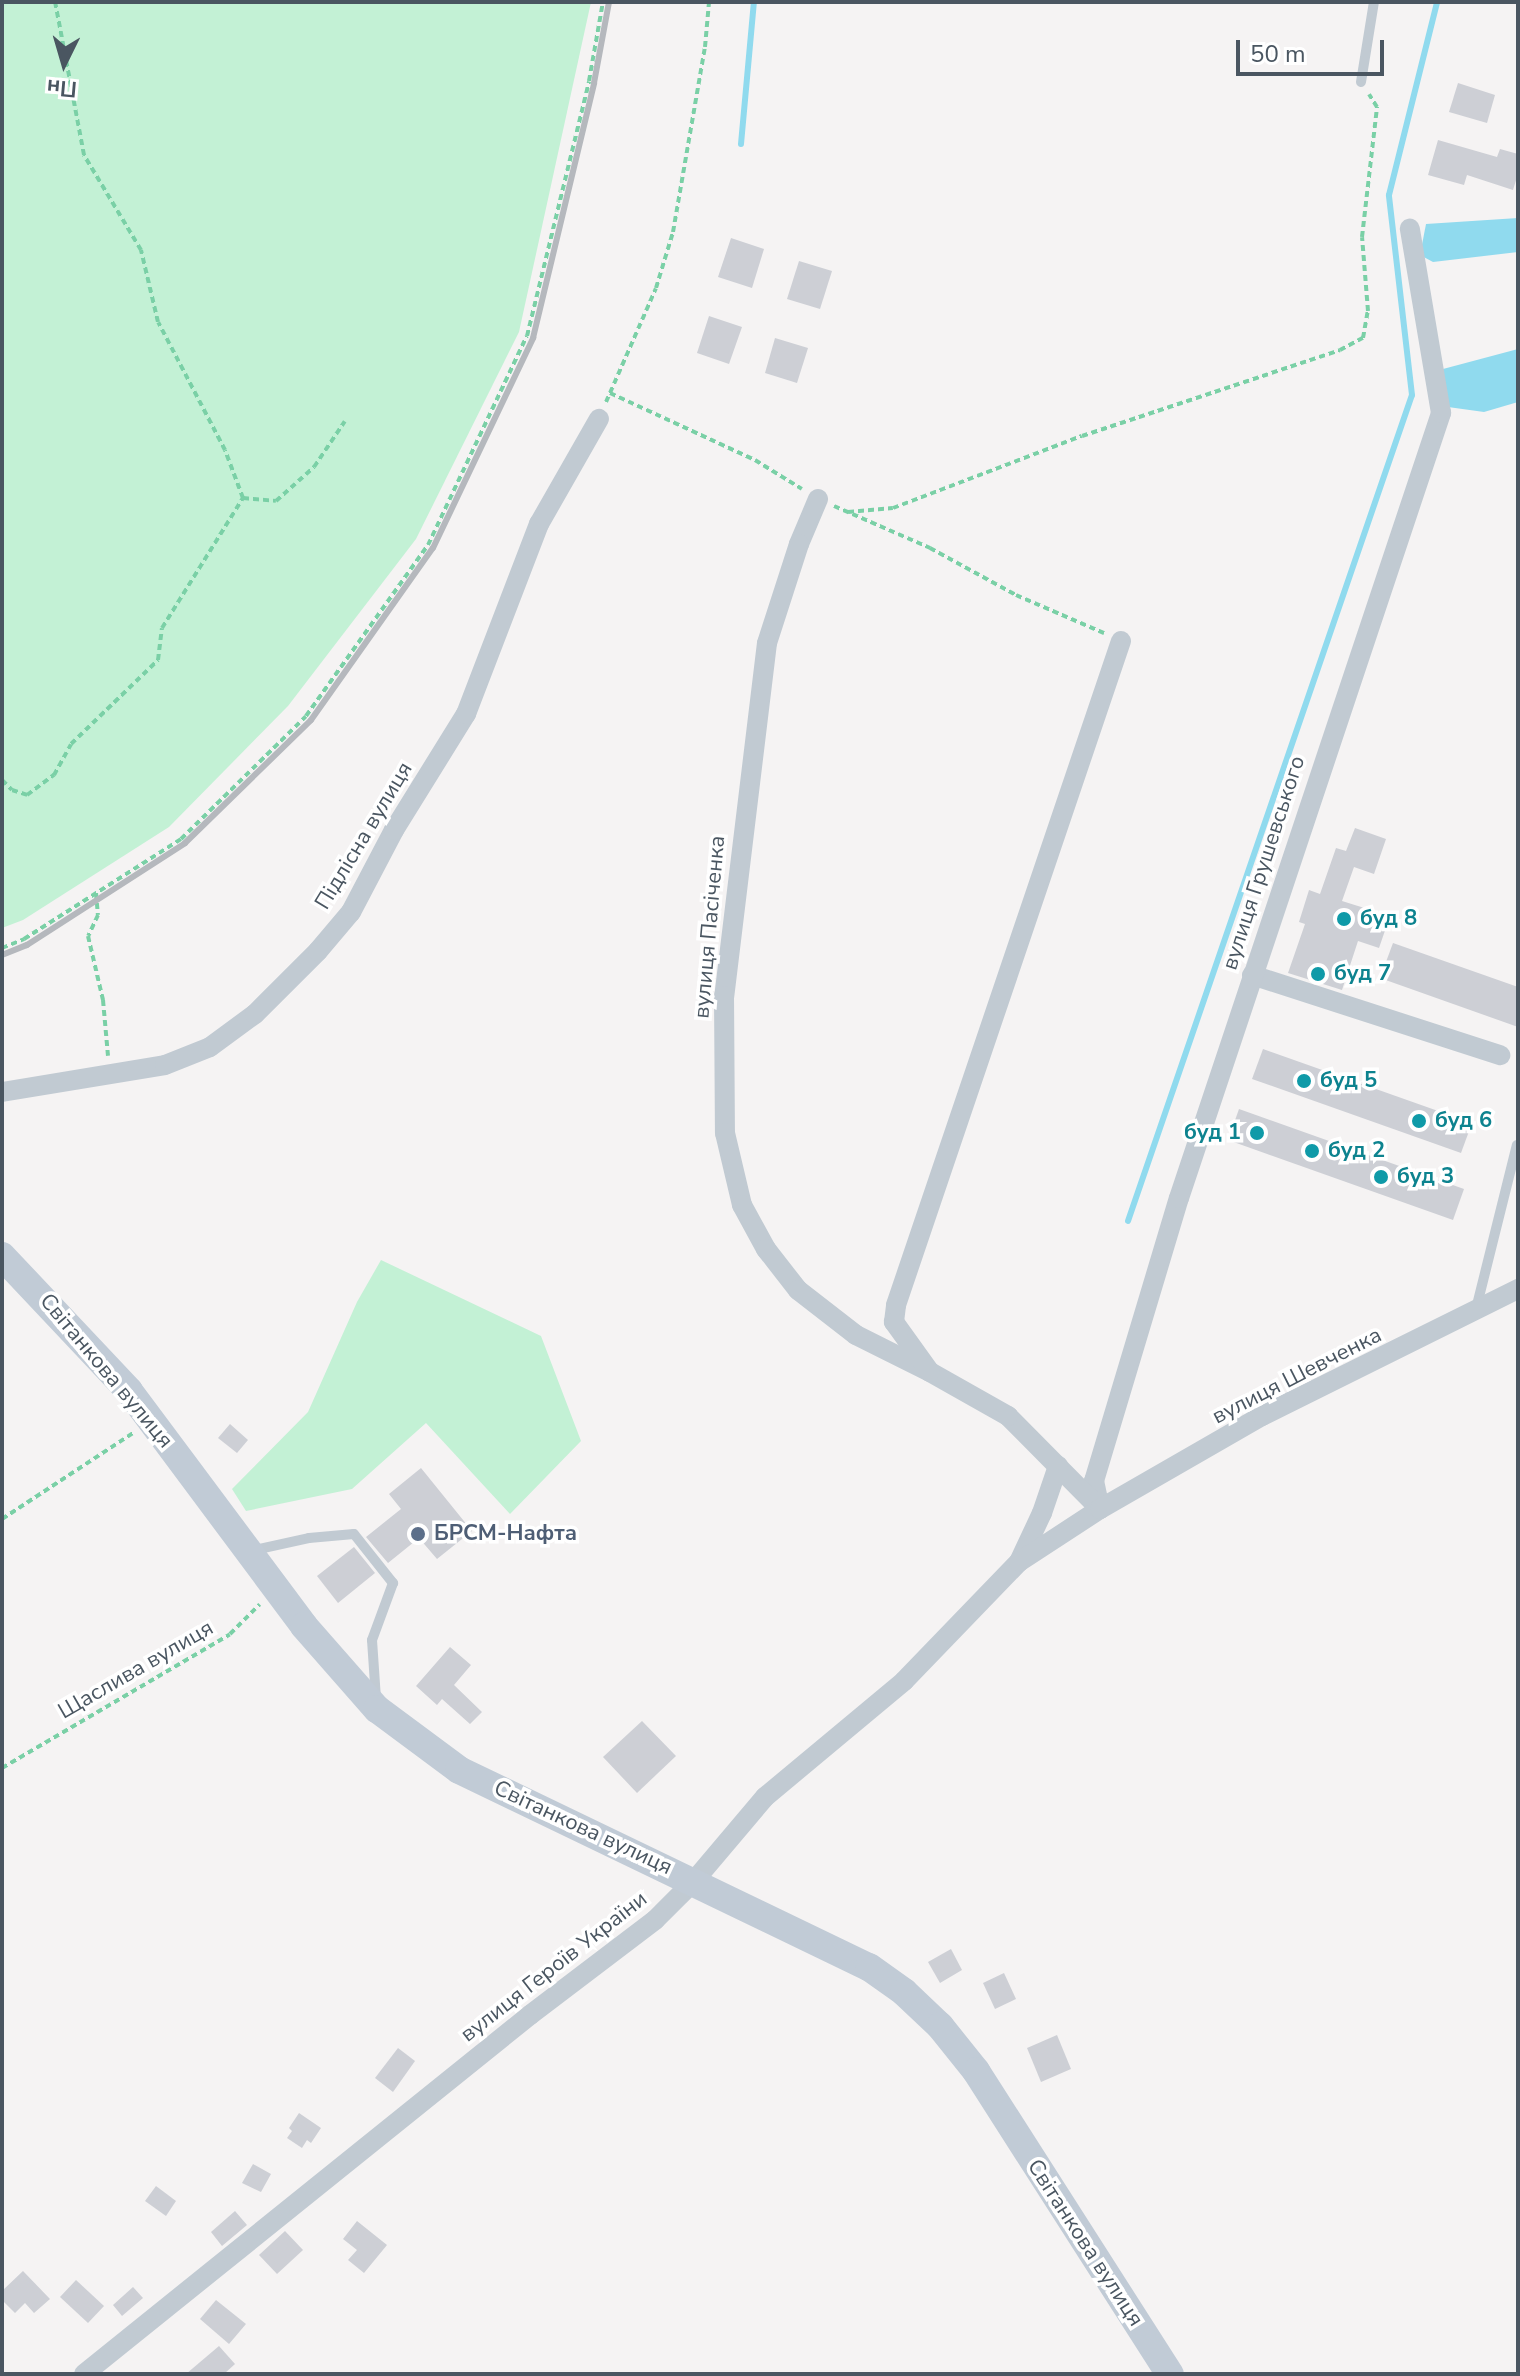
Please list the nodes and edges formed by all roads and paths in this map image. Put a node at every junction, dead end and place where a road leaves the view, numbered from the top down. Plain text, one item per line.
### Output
1 (55, 2) edge
2 (603, 2) edge
3 (709, 2) edge
4 (1374, 2) edge
5 (1361, 82) joint
6 (1410, 229) dead end
7 (610, 393) junction
8 (599, 419) joint
9 (345, 421) dead end
10 (243, 498) junction
11 (818, 499) junction
12 (848, 512) junction
13 (1121, 641) joint
14 (2, 780) edge
15 (96, 893) junction
16 (2, 948) edge
17 (1252, 975) junction
18 (1500, 1055) dead end
19 (108, 1074) junction
20 (2, 1092) edge
21 (1517, 1145) edge
22 (2, 1256) edge
23 (1518, 1289) edge
24 (1476, 1309) junction
25 (930, 1372) junction
26 (152, 1421) junction
27 (1058, 1466) junction
28 (1100, 1509) junction
29 (2, 1519) edge
30 (247, 1551) junction
31 (1019, 1562) junction
32 (276, 1588) junction
33 (377, 1709) junction
34 (2, 1768) edge
35 (694, 1881) junction
36 (84, 2374) edge
37 (1170, 2374) edge

1 - 10 path
2 - 15 path
3 - 7 path
4 - 5 lane
5 - 12 path
6 - 17 street, вулиця Грушевського
7 - 8 path
7 - 11 path
8 - 19 street, Підлісна вулиця
9 - 10 path
10 - 14 path
11 - 12 path
11 - 25 street, вулиця Пасіченка
12 - 13 path
13 - 25 street, вулиця Пасіченка
15 - 16 path
15 - 19 path
17 - 18 street
17 - 28 street, вулиця Грушевського
19 - 20 street, Підлісна вулиця
21 - 24 lane
22 - 26 main road, Світанкова вулиця
23 - 24 street, вулиця Шевченка
24 - 28 street, вулиця Шевченка
25 - 27 street, вулиця Пасіченка
26 - 29 path
26 - 30 main road, Світанкова вулиця
27 - 28 street, вулиця Пасіченка
27 - 31 street
28 - 31 street, вулиця Героїв України
30 - 32 main road, Світанкова вулиця
30 - 33 lane
31 - 35 street, вулиця Героїв України
32 - 33 main road, Світанкова вулиця
32 - 34 path, Щаслива вулиця
33 - 35 main road, Світанкова вулиця
35 - 36 street, вулиця Героїв України
35 - 37 main road, Світанкова вулиця

